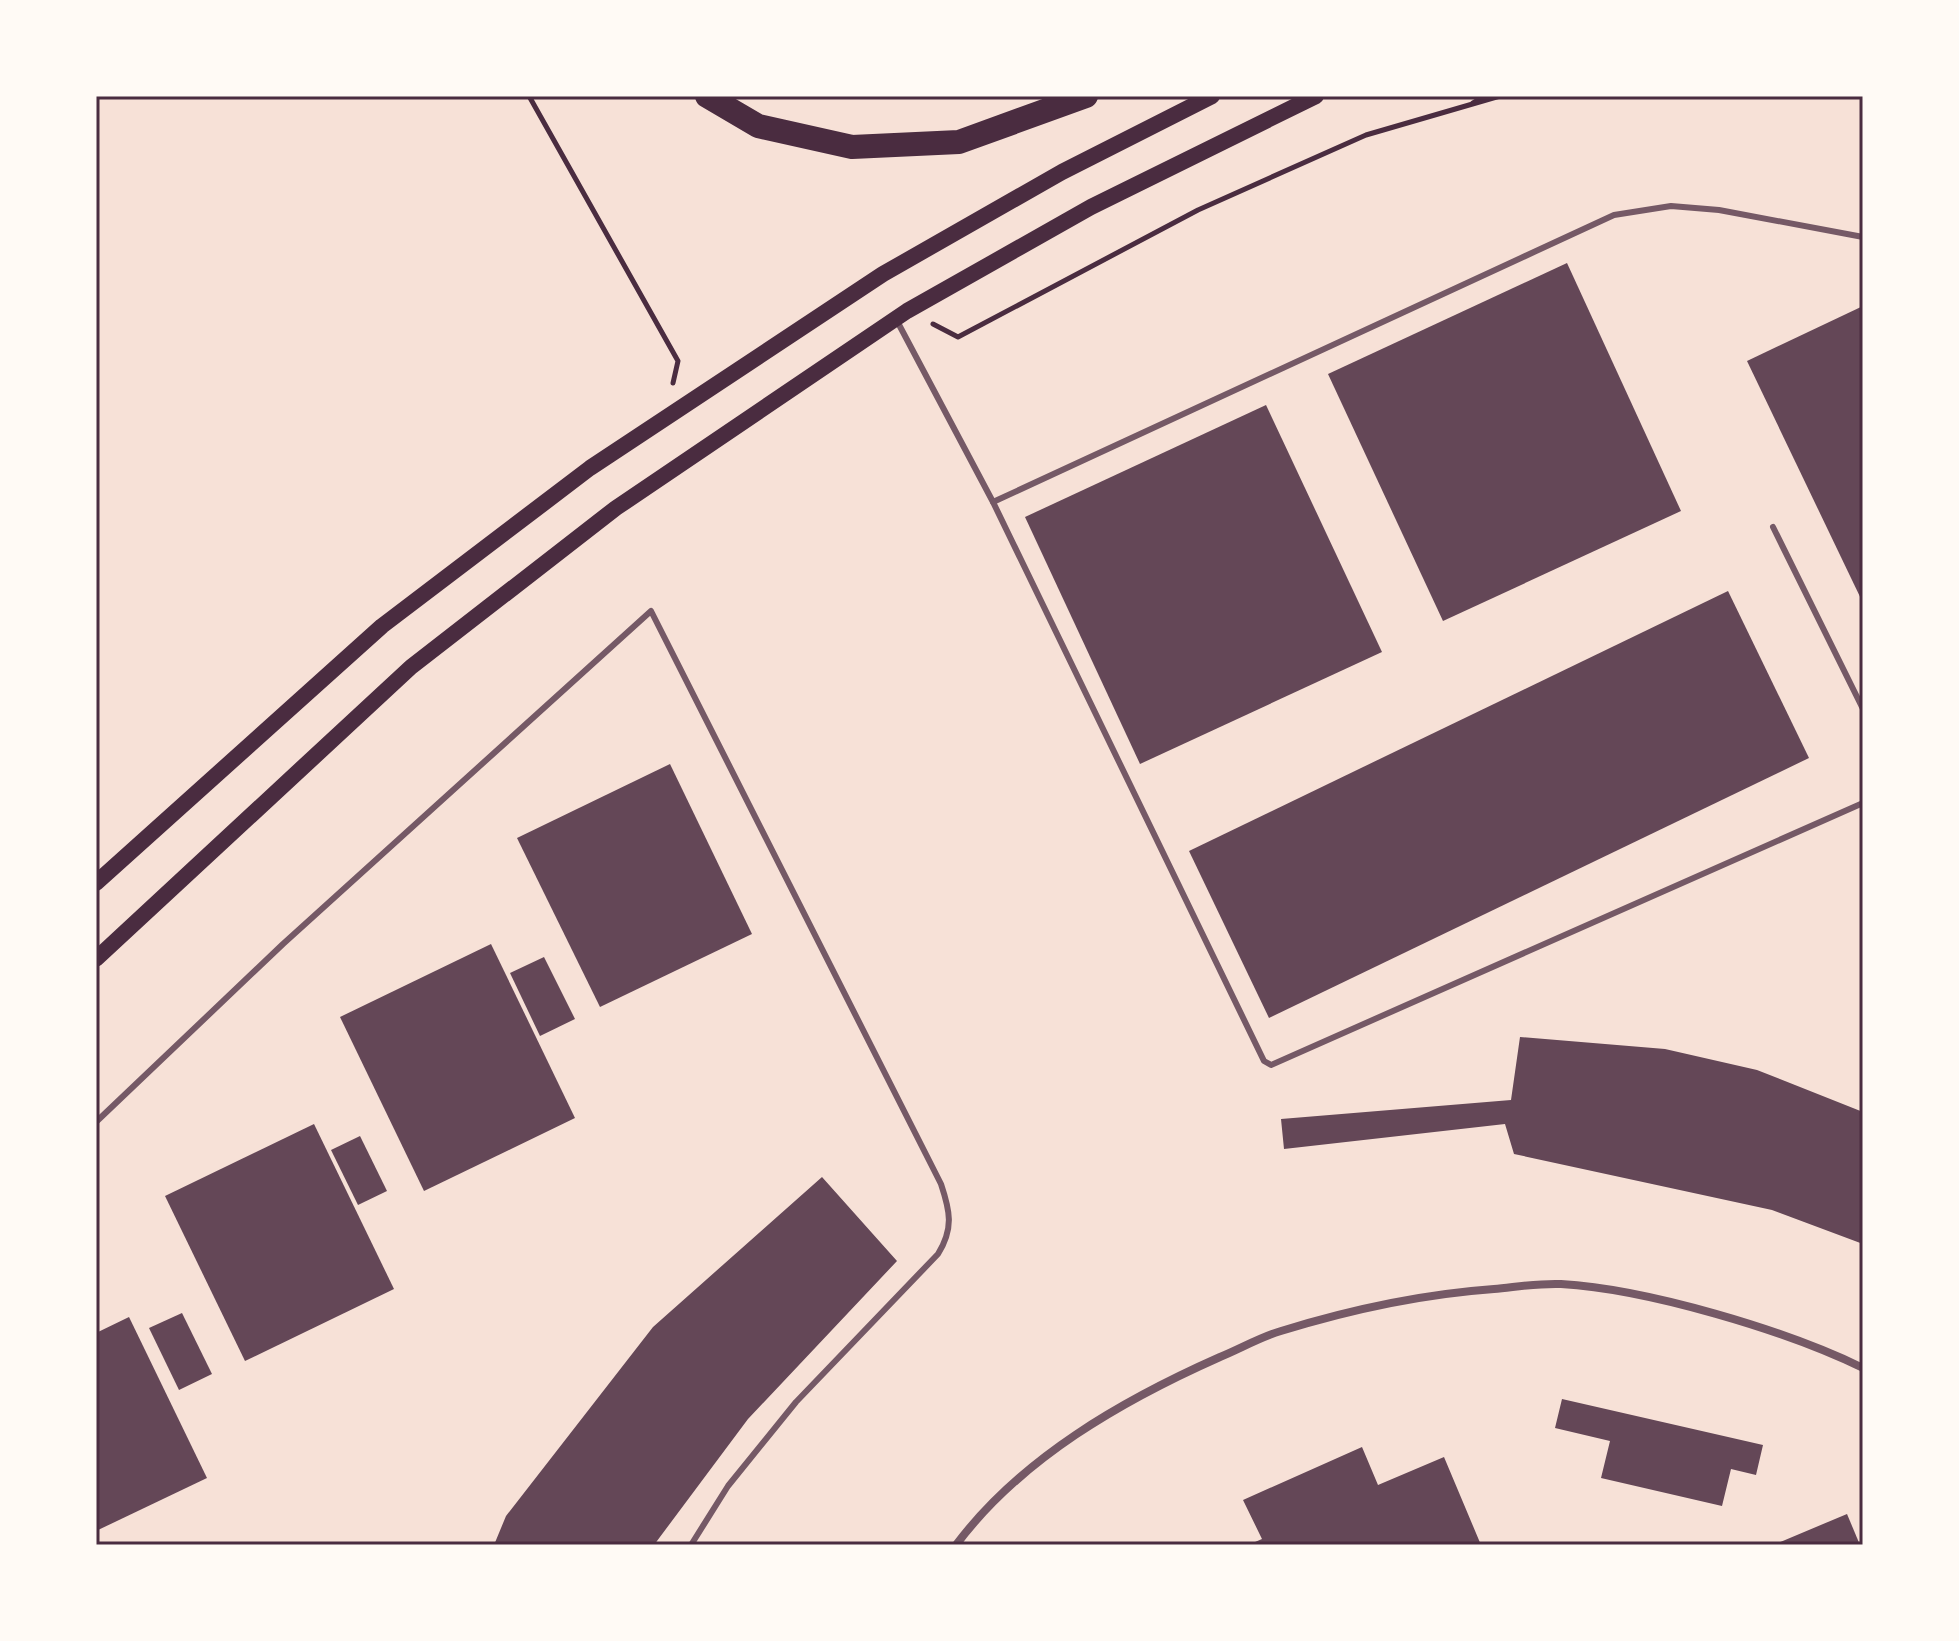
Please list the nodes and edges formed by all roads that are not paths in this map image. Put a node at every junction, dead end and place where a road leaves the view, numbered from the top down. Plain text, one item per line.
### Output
1 (707, 96) edge
2 (1086, 96) edge
3 (1212, 96) edge
4 (1316, 96) edge
5 (1863, 237) edge
6 (901, 315) junction
7 (993, 502) junction
8 (1773, 527) dead end
9 (1863, 709) edge
10 (1863, 803) edge
11 (96, 883) edge
12 (96, 959) edge
13 (96, 1122) edge
14 (1863, 1368) edge
15 (691, 1545) edge
16 (956, 1545) edge

1 - 2 highway
3 - 11 main road
4 - 6 main road
5 - 7 lane
6 - 7 lane
6 - 12 main road
7 - 10 lane
8 - 9 lane
13 - 15 lane
14 - 16 street

